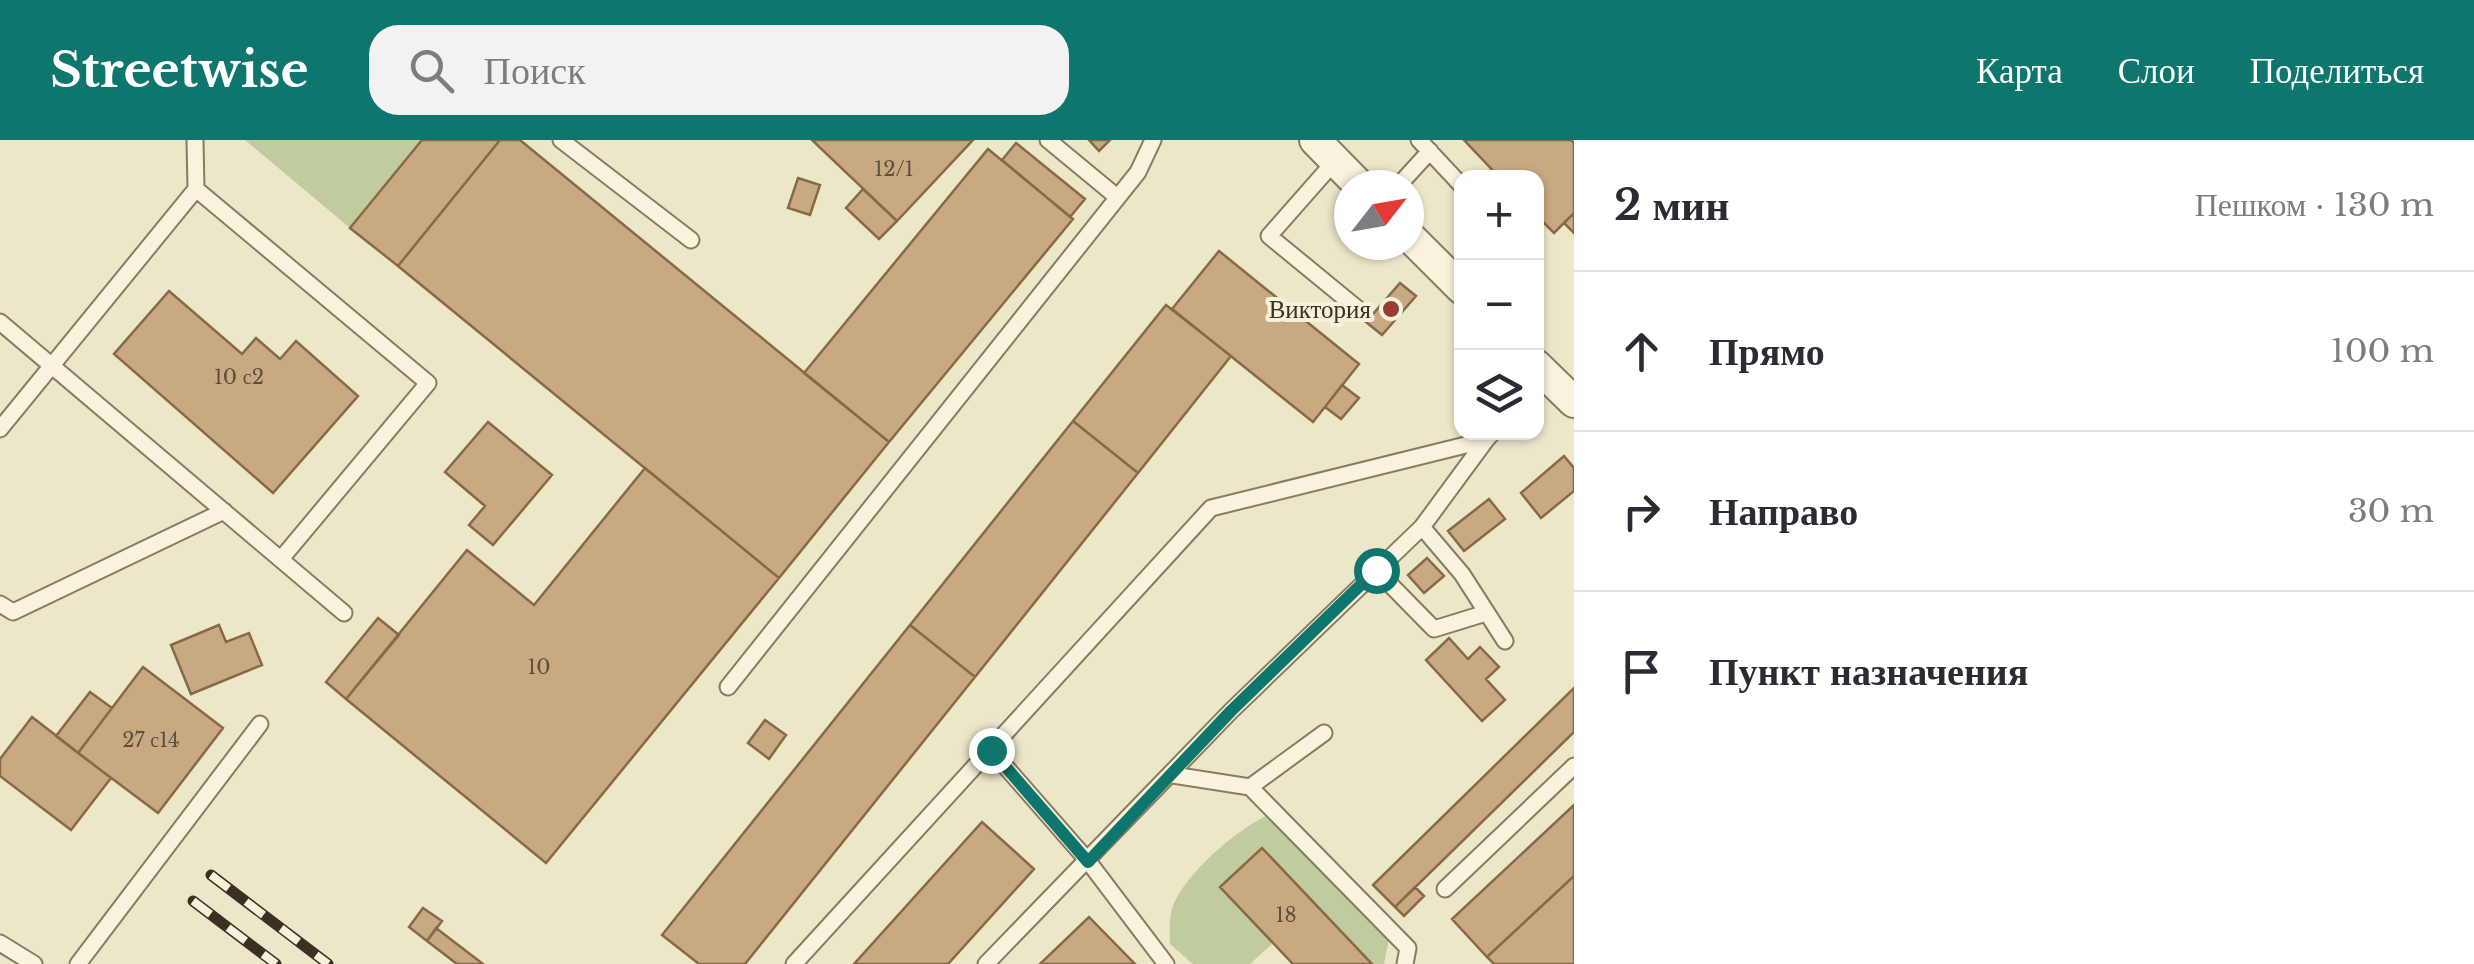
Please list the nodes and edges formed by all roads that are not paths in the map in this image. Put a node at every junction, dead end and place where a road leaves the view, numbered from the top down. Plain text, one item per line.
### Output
1 (195, 140) edge
2 (562, 140) edge
3 (1048, 140) edge
4 (1154, 140) edge
5 (1424, 146) edge
6 (1325, 150) edge
7 (1344, 170) edge
8 (1409, 170) edge
9 (1454, 178) edge
10 (196, 188) junction
11 (1118, 197) junction
12 (691, 240) dead end
13 (1424, 251) edge
14 (1454, 281) edge
15 (1358, 309) dead end
16 (0, 322) edge
17 (50, 365) junction
18 (1544, 378) edge
19 (1574, 402) edge
20 (0, 429) edge
21 (1475, 440) edge
22 (1487, 440) edge
23 (224, 511) junction
24 (1422, 527) junction
25 (281, 559) junction
26 (1376, 570) junction
27 (0, 604) edge
28 (344, 613) dead end
29 (1486, 613) junction
30 (1504, 641) dead end
31 (728, 686) dead end
32 (260, 724) dead end
33 (1324, 733) dead end
34 (991, 750) junction
35 (1574, 766) edge
36 (1172, 774) junction
37 (1250, 786) junction
38 (1088, 862) junction
39 (1445, 889) dead end
40 (0, 942) edge
41 (34, 964) edge
42 (78, 964) edge
43 (794, 964) edge
44 (986, 964) edge
45 (1166, 964) edge
46 (1405, 964) edge

1 - 10 lane
2 - 12 lane
3 - 11 lane
4 - 11 lane
5 - 8 lane
5 - 9 lane
6 - 7 street
6 - 15 lane
10 - 17 lane
10 - 25 lane
11 - 31 lane
13 - 14 street
16 - 17 lane
17 - 20 lane
17 - 23 lane
18 - 19 street
21 - 34 lane
22 - 24 lane
23 - 25 lane
23 - 27 lane
24 - 26 lane
24 - 29 lane
25 - 28 lane
26 - 29 lane
26 - 36 lane
29 - 30 lane
32 - 42 lane
33 - 37 lane
34 - 38 lane
34 - 43 lane
35 - 39 lane
36 - 37 lane
36 - 38 lane
37 - 46 lane
38 - 44 lane
38 - 45 lane
40 - 41 lane

